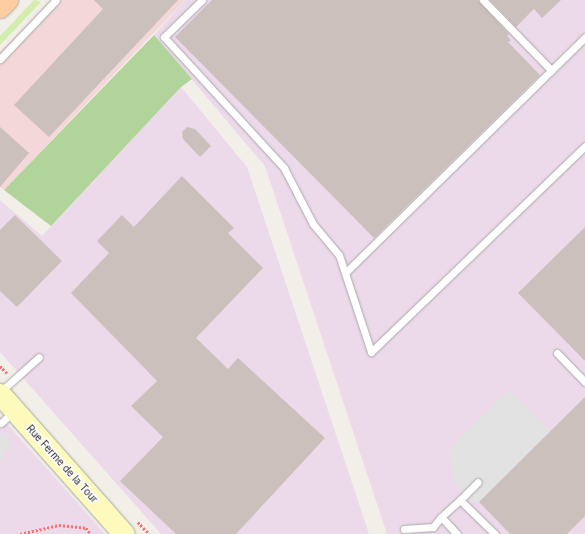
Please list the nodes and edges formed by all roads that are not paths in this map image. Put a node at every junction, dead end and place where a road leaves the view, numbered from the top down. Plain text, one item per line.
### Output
1 (7, 0) edge
2 (56, 0) edge
3 (202, 0) edge
4 (483, 0) edge
5 (0, 7) edge
6 (585, 36) edge
7 (0, 59) edge
8 (551, 70) junction
9 (585, 146) edge
10 (346, 272) junction
11 (557, 353) dead end
12 (39, 357) dead end
13 (585, 382) edge
14 (0, 393) edge
15 (8, 417) edge
16 (478, 482) dead end
17 (460, 500) junction
18 (441, 517) junction
19 (404, 529) dead end
20 (124, 534) edge
21 (457, 534) edge
22 (495, 534) edge

1 - 5 main road
2 - 7 lane
3 - 10 lane
4 - 8 lane
6 - 8 lane
8 - 10 lane
9 - 10 lane
11 - 13 lane
12 - 14 lane
14 - 15 street, Rue Ferme de la Tour
15 - 20 street, Rue Ferme de la Tour
16 - 17 lane
17 - 18 lane
17 - 22 lane
18 - 19 lane
18 - 21 lane

